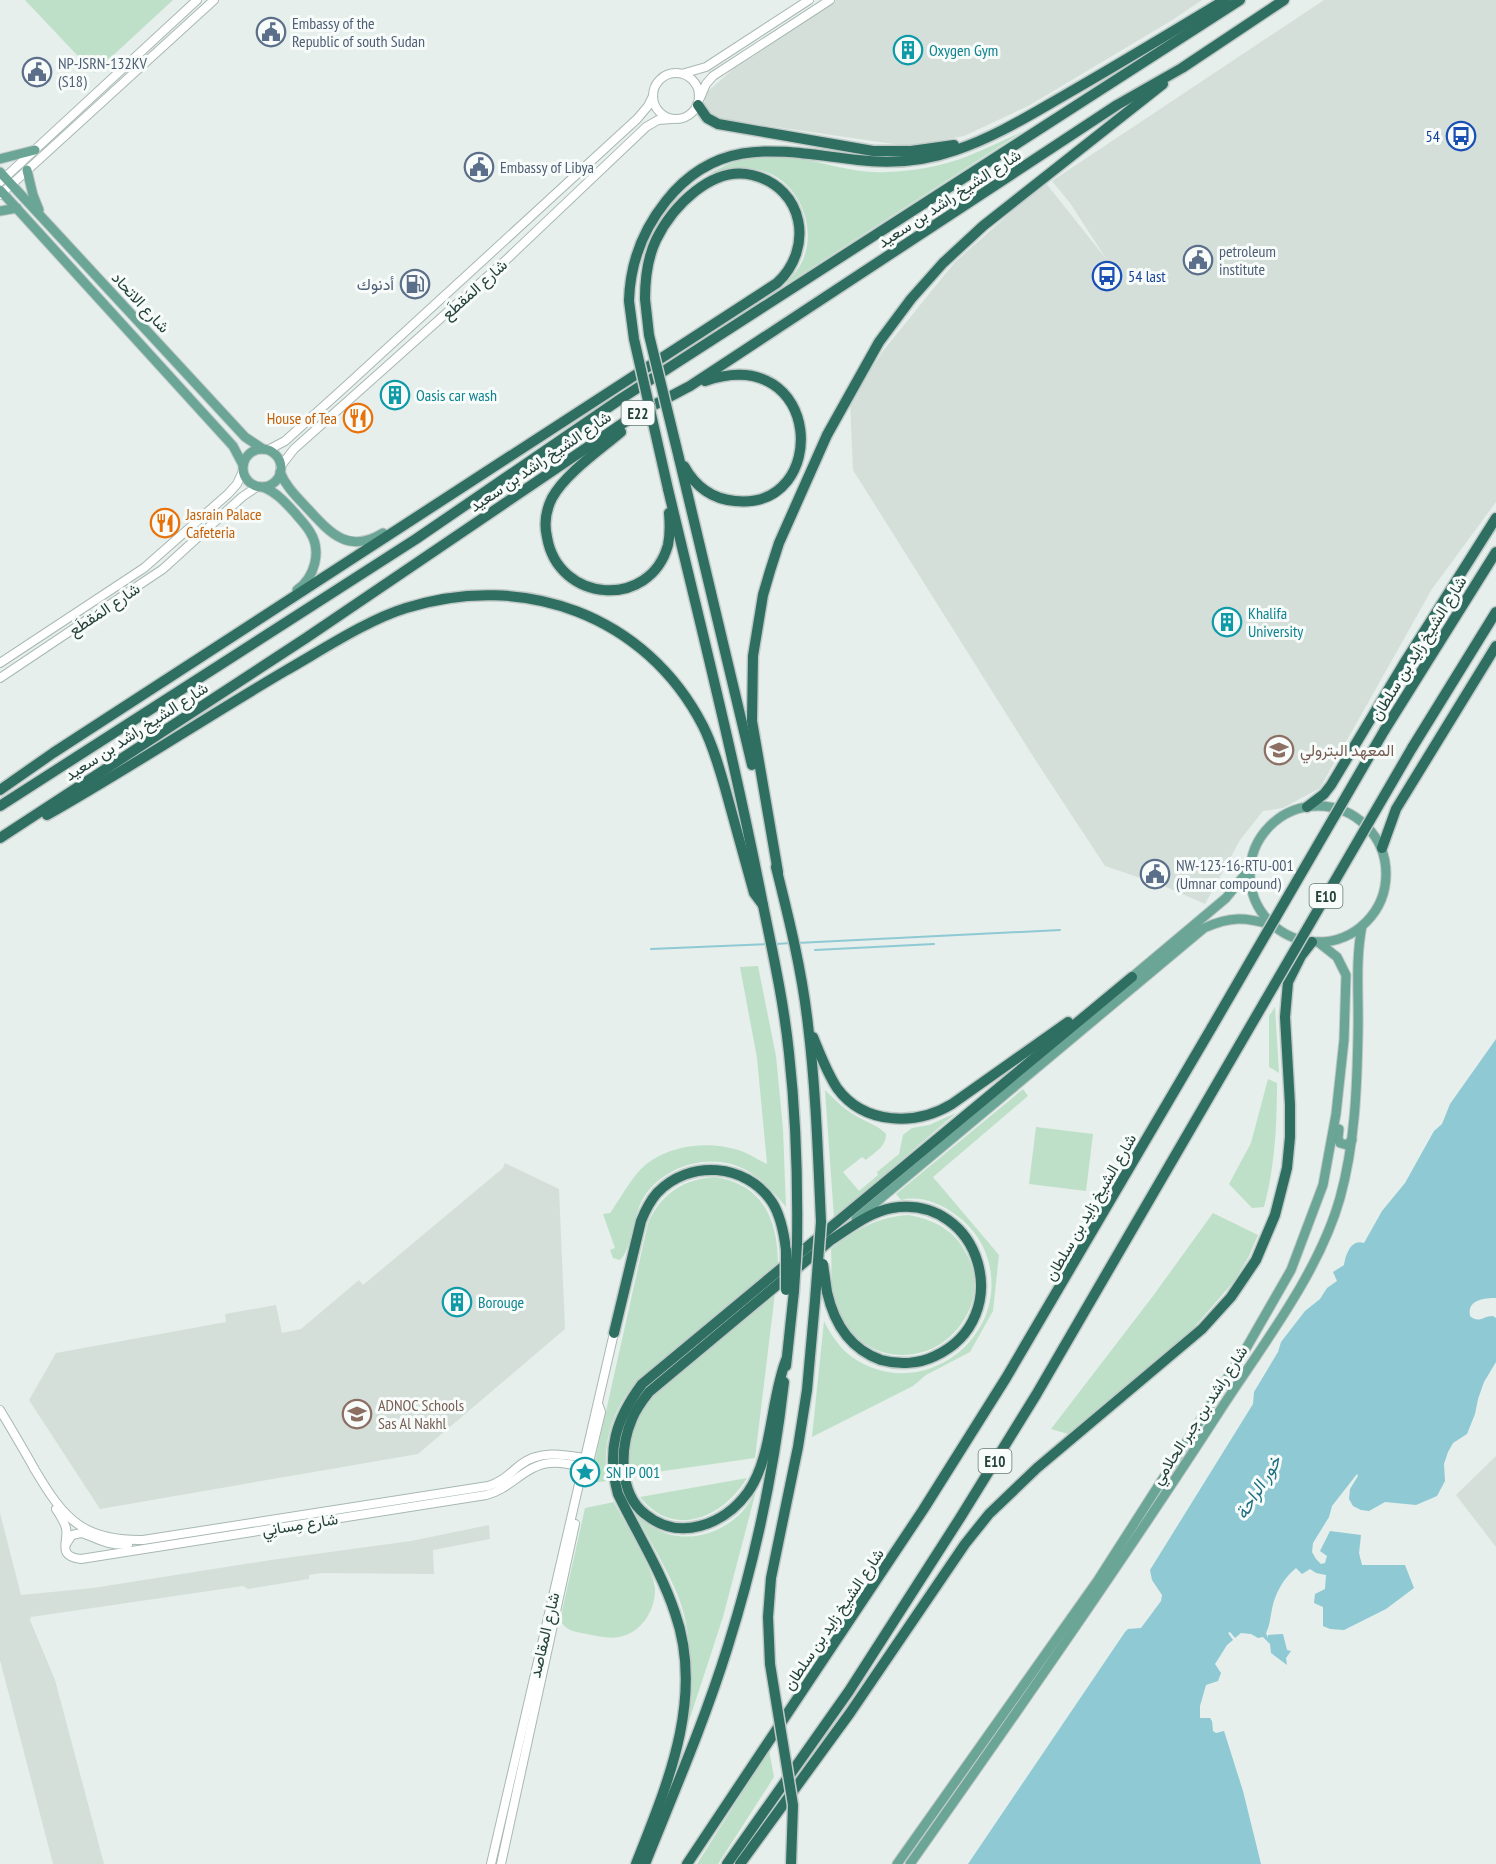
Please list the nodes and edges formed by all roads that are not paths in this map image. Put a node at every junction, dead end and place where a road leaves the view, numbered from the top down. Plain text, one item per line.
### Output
1 (197, 0) edge
2 (214, 0) edge
3 (809, 0) edge
4 (830, 0) edge
5 (1225, 0) edge
6 (1240, 0) edge
7 (1284, 0) edge
8 (123, 67) junction
9 (1182, 68) junction
10 (684, 74) junction
11 (131, 75) junction
12 (653, 96) junction
13 (699, 102) junction
14 (672, 119) junction
15 (987, 138) junction
16 (35, 150) junction
17 (0, 159) edge
18 (27, 170) junction
19 (4, 179) edge
20 (1, 193) edge
21 (16, 208) junction
22 (0, 211) edge
23 (42, 217) junction
24 (690, 386) junction
25 (635, 415) junction
26 (266, 450) junction
27 (679, 458) junction
28 (243, 468) junction
29 (280, 469) junction
30 (260, 486) junction
31 (668, 489) junction
32 (418, 516) junction
33 (1496, 518) edge
34 (1496, 552) edge
35 (1496, 612) edge
36 (265, 615) junction
37 (1496, 646) edge
38 (0, 663) edge
39 (0, 678) edge
40 (0, 790) edge
41 (0, 806) edge
42 (1307, 807) junction
43 (0, 840) edge
44 (1382, 848) junction
45 (1251, 867) junction
46 (777, 872) junction
47 (763, 905) junction
48 (1273, 925) junction
49 (1362, 926) junction
50 (1315, 942) junction
51 (1132, 977) junction
52 (808, 1025) junction
53 (1340, 1078) junction
54 (1352, 1140) junction
55 (820, 1222) junction
56 (831, 1240) junction
57 (790, 1291) junction
58 (614, 1333) joint
59 (0, 1410) edge
60 (771, 1446) junction
61 (587, 1458) junction
62 (585, 1467) junction
63 (619, 1477) junction
64 (50, 1494) junction
65 (389, 1506) junction
66 (281, 1523) junction
67 (570, 1538) junction
68 (144, 1540) junction
69 (65, 1548) junction
70 (924, 1845) junction
71 (491, 1864) edge
72 (501, 1864) edge
73 (636, 1864) edge
74 (645, 1864) edge
75 (687, 1864) edge
76 (728, 1864) edge
77 (740, 1864) edge
78 (791, 1864) edge
79 (897, 1864) edge
80 (910, 1864) edge
81 (915, 1864) edge

1 - 8 street
2 - 11 street
3 - 10 street
4 - 13 street
5 - 15 highway
6 - 41 highway, شارع الشيخ راشد بن سعيد / E22
7 - 9 highway, شارع الشيخ راشد بن سعيد / E22
8 - 11 street
8 - 16 street
9 - 24 highway, شارع الشيخ راشد بن سعيد / E22
9 - 46 highway
10 - 12 street
10 - 13 street
11 - 18 street
12 - 14 street
12 - 26 street, شارع المَقطَع
13 - 14 street
13 - 15 highway
14 - 29 street, شارع المَقطَع
15 - 31 highway, bridge
16 - 17 main road
16 - 19 street
18 - 19 street
18 - 23 main road
19 - 20 street
19 - 23 main road, شارع الاتحاد
20 - 21 main road, شارع الاتحاد
21 - 22 main road
21 - 28 main road, شارع الاتحاد
23 - 26 main road, شارع الاتحاد
24 - 25 highway, شارع الشيخ راشد بن سعيد / E22
24 - 27 highway
25 - 31 highway
25 - 43 highway, شارع الشيخ راشد بن سعيد / E22
26 - 28 main road
26 - 29 main road
27 - 32 highway, bridge
27 - 46 highway
28 - 30 main road
28 - 38 street, شارع المَقطَع
29 - 30 main road
29 - 32 main road
30 - 36 main road
30 - 39 street, شارع المَقطَع
31 - 47 highway
32 - 36 highway
33 - 42 highway
34 - 75 highway, شارع الشيخ زايد بن سلطان / E10, bridge
35 - 76 highway, E10, bridge
36 - 40 highway
37 - 44 highway
42 - 44 main road
42 - 45 main road
43 - 47 highway
44 - 49 main road
45 - 48 main road
45 - 51 main road
46 - 52 highway
47 - 57 highway, bridge
48 - 50 main road
48 - 56 main road
49 - 50 main road
49 - 54 main road, شارع راشد بن جبر الحلامي
50 - 53 main road, شارع راشد بن جبر الحلامي
50 - 77 highway
51 - 52 highway
51 - 63 highway
52 - 55 highway
53 - 54 main road
53 - 79 main road, شارع راشد بن جبر الحلامي
54 - 70 main road, شارع راشد بن جبر الحلامي
55 - 56 highway, bridge
55 - 78 highway, bridge
56 - 63 highway
57 - 58 highway, bridge
57 - 60 highway
58 - 61 street, شارع المقاصد
59 - 64 street, شارع مِسانِي
60 - 63 highway
60 - 74 highway
61 - 62 street, شارع المقاصد
61 - 65 street, شارع مِسانِي
62 - 65 street, شارع مِسانِي
62 - 67 street, شارع المقاصد
63 - 73 highway
64 - 68 street, شارع مِسانِي
64 - 69 street, شارع مِسانِي
65 - 66 street, شارع مِسانِي
66 - 68 street, شارع مِسانِي
66 - 69 street, شارع مِسانِي
67 - 71 street, شارع المقاصد
67 - 72 street, شارع المقاصد
68 - 69 street
70 - 80 main road, شارع راشد بن جبر الحلامي
70 - 81 main road

